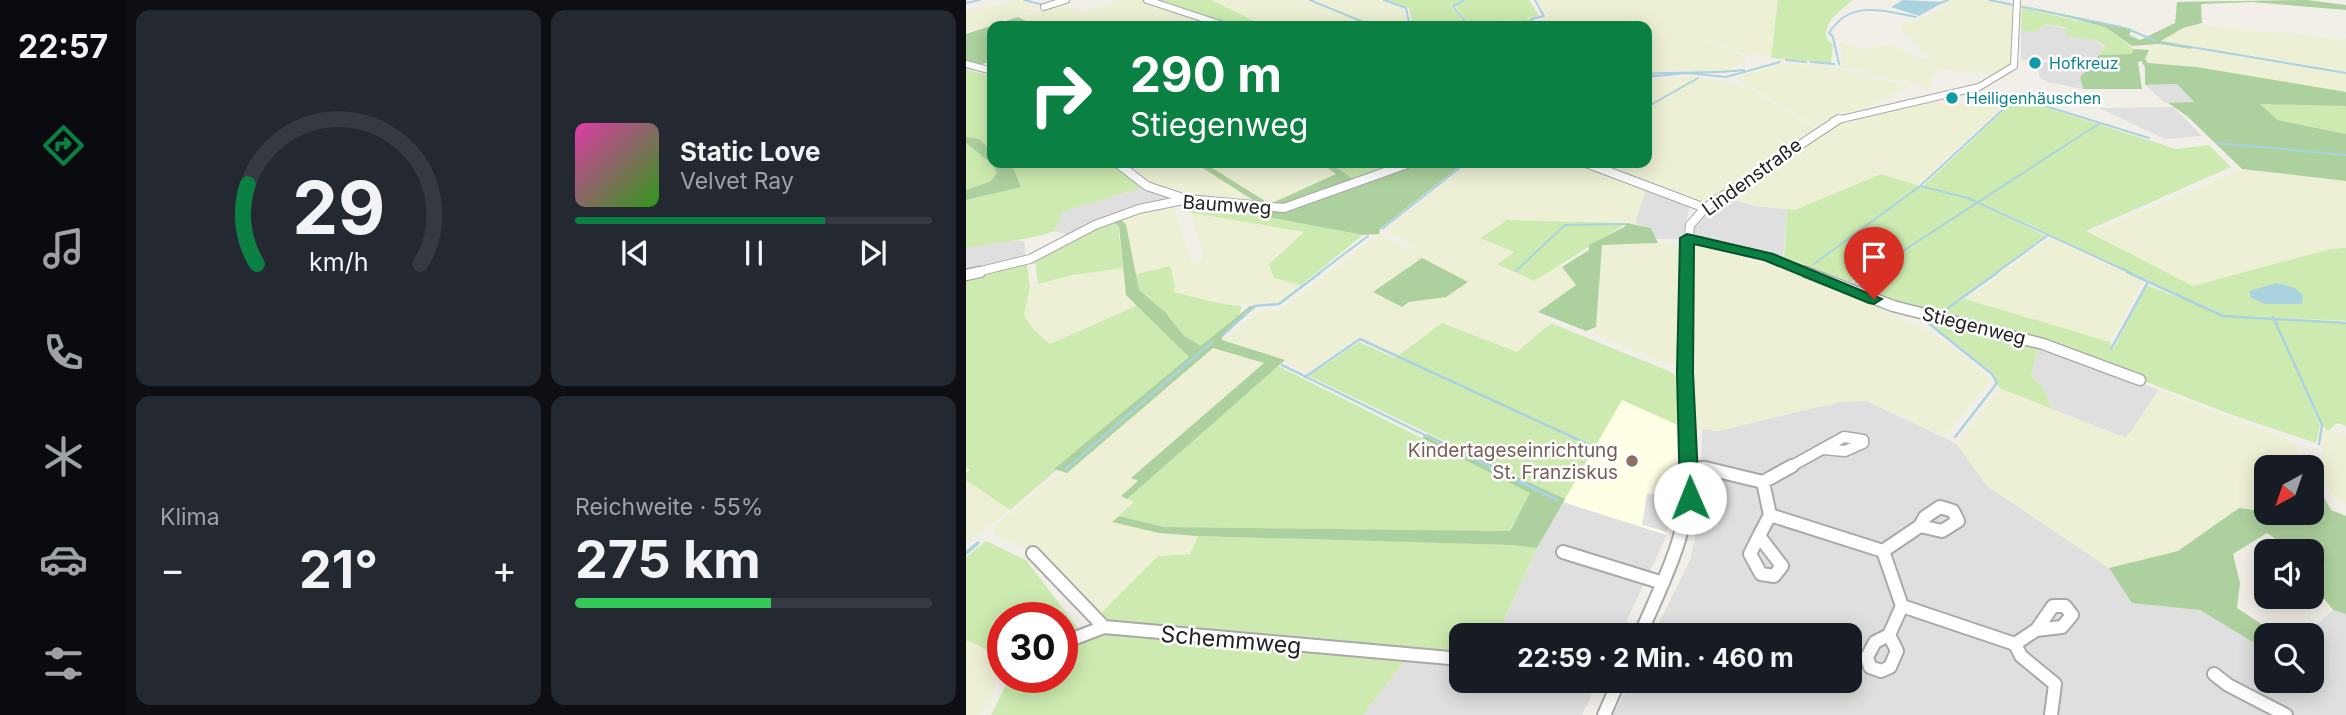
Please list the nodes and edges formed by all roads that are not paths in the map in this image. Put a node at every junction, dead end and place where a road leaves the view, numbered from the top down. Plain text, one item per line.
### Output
1 (1066, 0) edge
2 (1147, 0) edge
3 (2017, 0) edge
4 (1044, 7) dead end
5 (1211, 21) edge
6 (966, 64) edge
7 (987, 70) edge
8 (1124, 168) edge
9 (1396, 168) edge
10 (1599, 168) edge
11 (1184, 199) junction
12 (1705, 208) junction
13 (1687, 238) junction
14 (966, 275) edge
15 (2140, 380) dead end
16 (1823, 449) dead end
17 (1689, 468) junction
18 (1763, 482) junction
19 (1770, 515) junction
20 (1920, 526) dead end
21 (1759, 536) dead end
22 (1882, 551) junction
23 (1563, 552) dead end
24 (1033, 553) dead end
25 (1663, 583) junction
26 (1902, 606) junction
27 (1645, 623) edge
28 (1104, 628) junction
29 (2037, 629) dead end
30 (1889, 635) dead end
31 (1078, 637) edge
32 (2015, 644) junction
33 (1449, 658) edge
34 (2214, 674) dead end
35 (1614, 693) edge
36 (1604, 715) edge
37 (2051, 715) edge
38 (2286, 715) edge

1 - 4 street
2 - 5 street
3 - 12 street, Lindenstraße
6 - 7 street
8 - 11 street
9 - 11 street, Baumweg
10 - 12 street
11 - 14 street, Baumweg
12 - 13 street, Lindenstraße
13 - 15 street, Stiegenweg
13 - 17 street, Lindenstraße
16 - 18 street
17 - 18 street
17 - 25 street, Lindenstraße
18 - 19 street
19 - 21 street
19 - 22 street
20 - 22 street
22 - 26 street
23 - 25 street
24 - 28 street
25 - 27 street, Lindenstraße
26 - 30 street
26 - 32 street
28 - 31 street
28 - 33 street, Schemmweg
29 - 32 street
32 - 37 street
34 - 38 street
35 - 36 street

